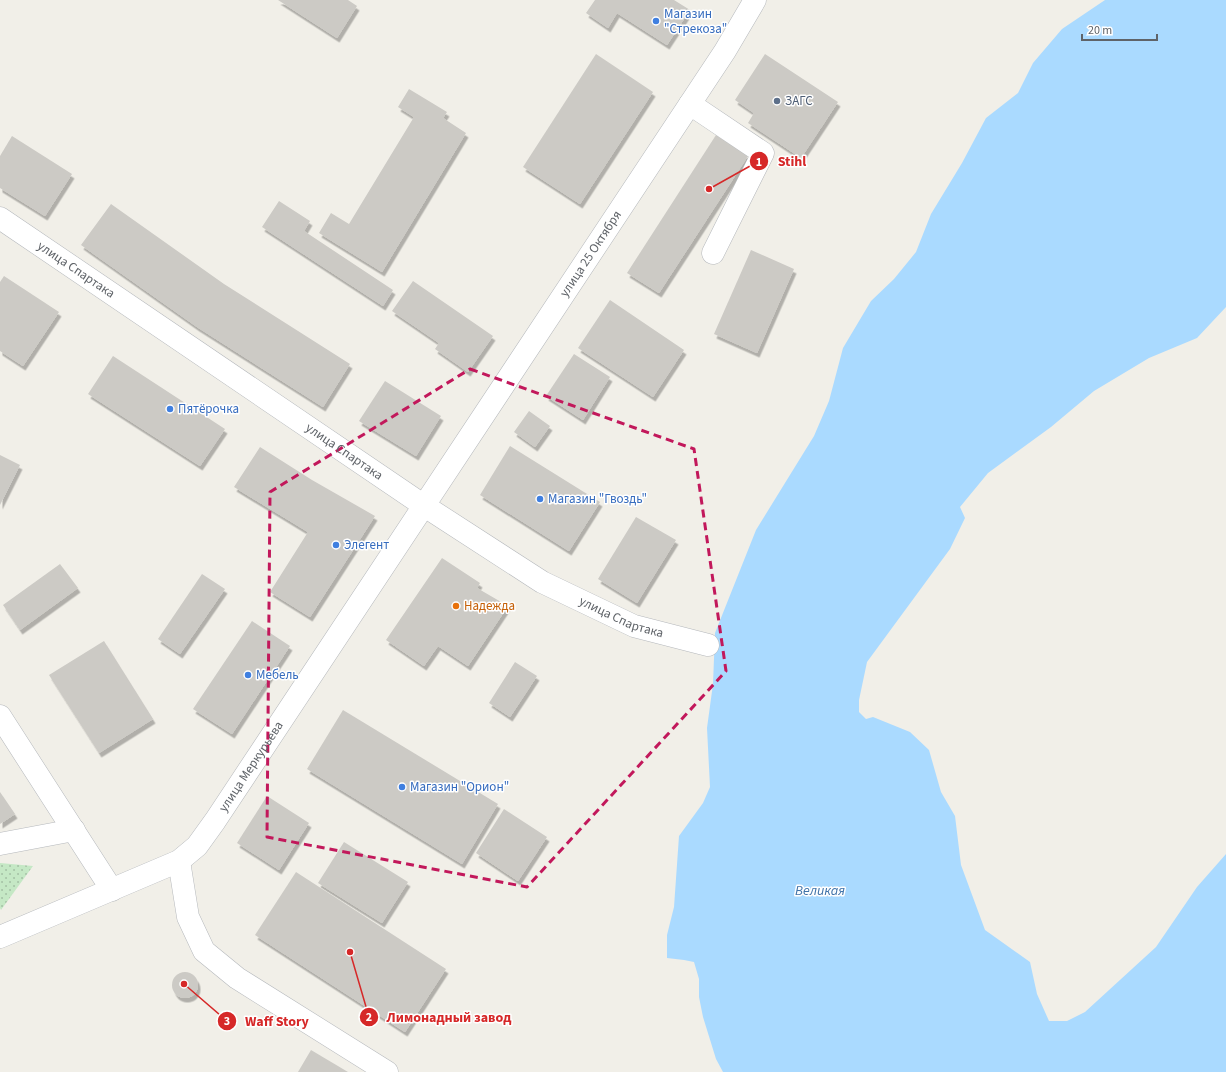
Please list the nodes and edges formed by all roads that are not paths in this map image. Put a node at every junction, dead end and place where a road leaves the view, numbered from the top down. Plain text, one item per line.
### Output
1 (755, 0) edge
2 (690, 104) junction
3 (0, 218) edge
4 (713, 253) dead end
5 (423, 504) junction
6 (708, 645) dead end
7 (0, 716) edge
8 (74, 830) junction
9 (0, 844) edge
10 (179, 861) junction
11 (112, 890) junction
12 (0, 937) edge
13 (387, 1072) edge

1 - 2 street, улица 25 Октября
2 - 4 street
2 - 5 street, улица 25 Октября
3 - 5 street, улица Спартака
5 - 6 street, улица Спартака
5 - 10 street, улица Меркурьева
7 - 8 street
8 - 9 street
8 - 11 street
10 - 11 street, улица Меркурьева
10 - 13 street
11 - 12 street, улица Меркурьева

